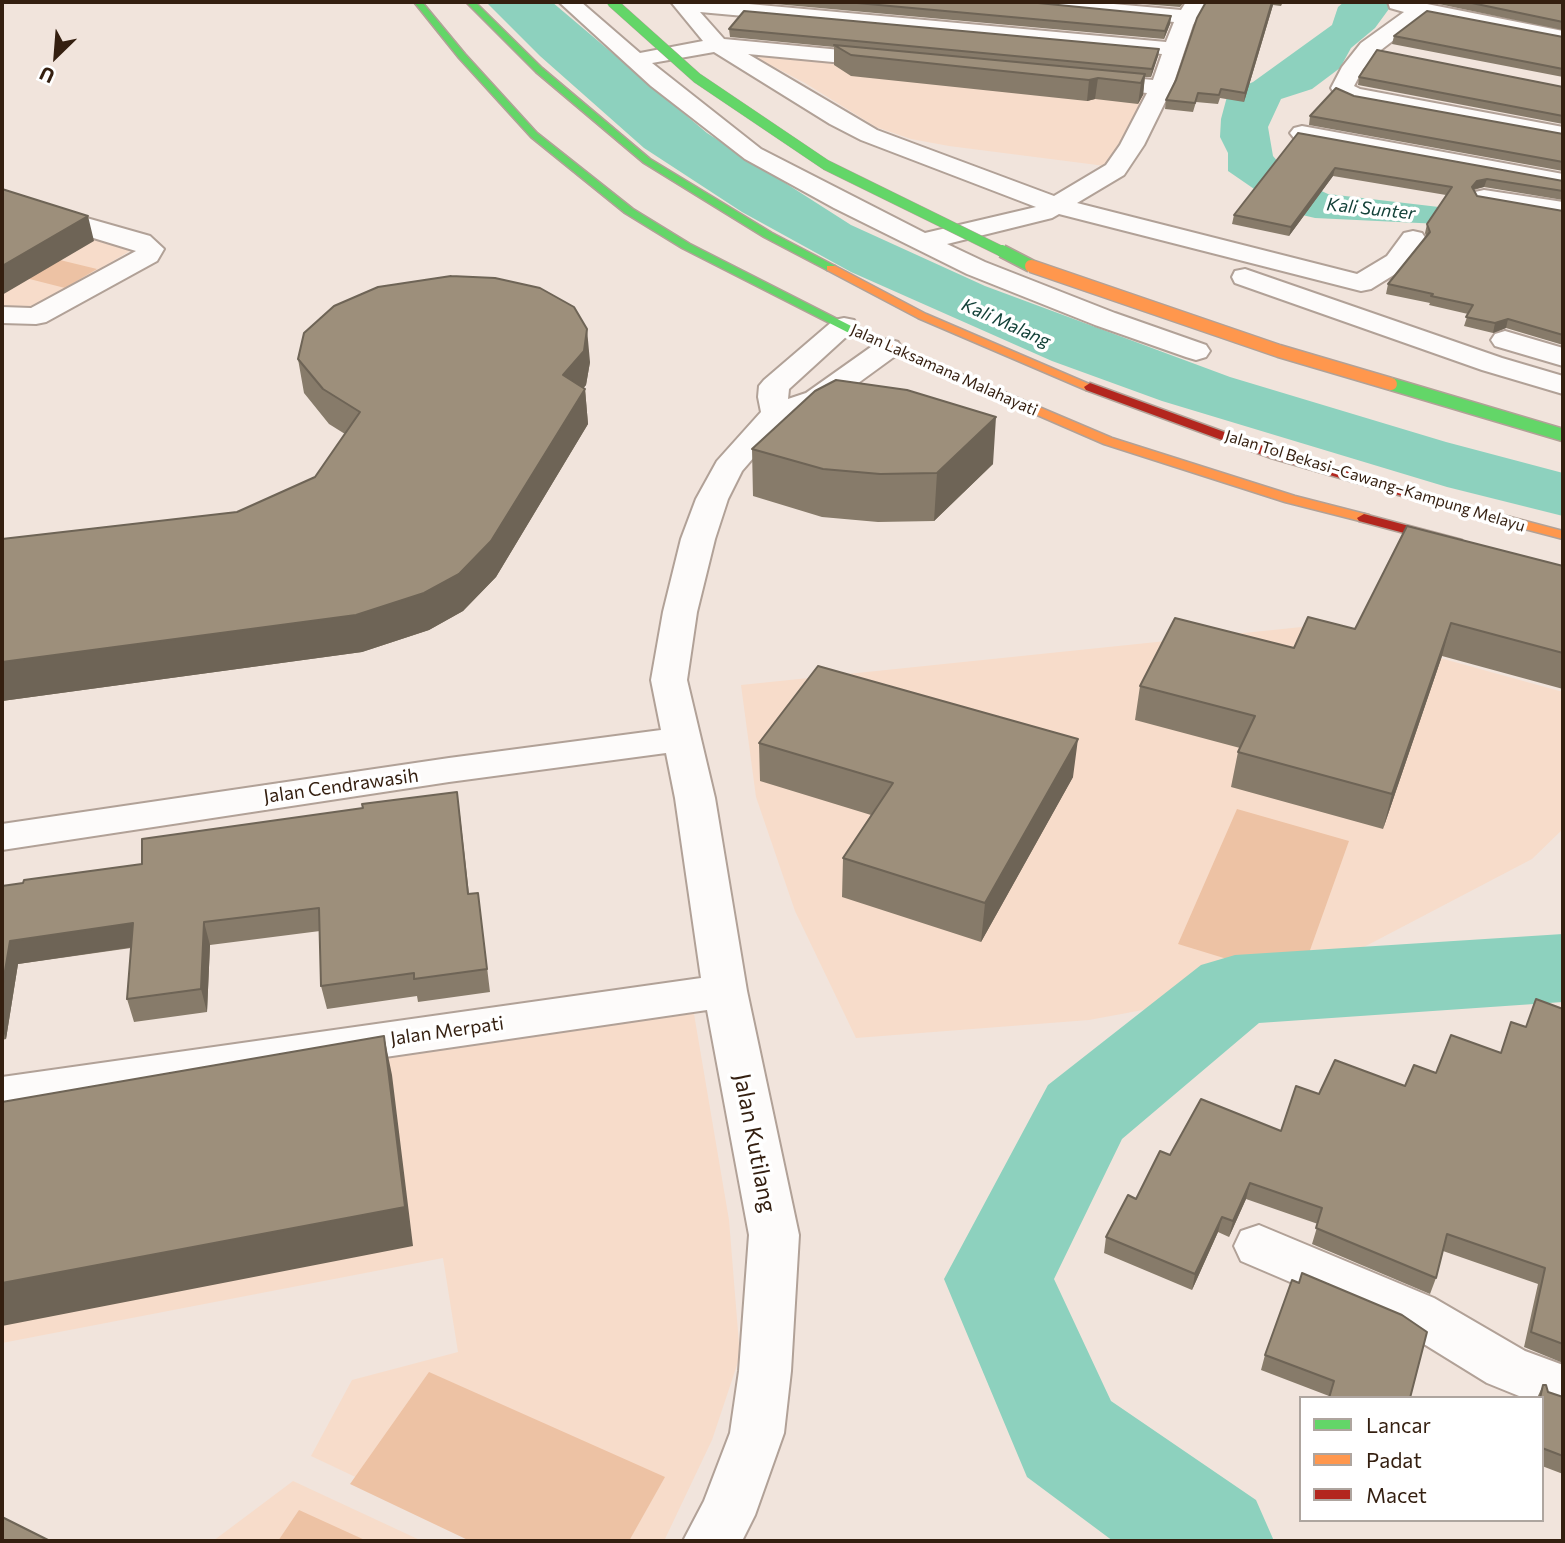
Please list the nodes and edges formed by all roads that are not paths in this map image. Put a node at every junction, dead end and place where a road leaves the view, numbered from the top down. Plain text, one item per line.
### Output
1 (418, 2) edge
2 (470, 2) edge
3 (569, 2) edge
4 (612, 2) edge
5 (1029, 2) edge
6 (683, 3) edge
7 (1403, 5) edge
8 (838, 9) edge
9 (1192, 9) edge
10 (923, 24) junction
11 (1563, 37) edge
12 (718, 46) junction
13 (1369, 48) junction
14 (1174, 49) junction
15 (1395, 54) edge
16 (635, 60) junction
17 (1064, 79) edge
18 (1161, 88) junction
19 (1302, 133) edge
20 (1563, 134) edge
21 (1563, 181) edge
22 (1484, 197) edge
23 (2, 202) edge
24 (1050, 209) junction
25 (1563, 210) edge
26 (1413, 239) dead end
27 (923, 242) junction
28 (1351, 288) junction
29 (1312, 299) junction
30 (2, 315) edge
31 (844, 326) junction
32 (888, 348) junction
33 (1196, 351) dead end
34 (1563, 357) edge
35 (1563, 385) edge
36 (776, 413) junction
37 (1563, 435) edge
38 (1563, 535) edge
39 (1473, 548) edge
40 (681, 739) junction
41 (2, 837) edge
42 (725, 991) junction
43 (2, 1095) edge
44 (1259, 1246) dead end
45 (1563, 1389) edge
46 (711, 1541) edge

1 - 31 main road, Jalan Laksamana Malahayati
2 - 38 main road, Jalan Tol Bekasi–Cawang–Kampung Melayu
3 - 16 street
4 - 37 main road, bridge
5 - 9 street
6 - 8 street
6 - 12 street
7 - 11 street
7 - 13 street
8 - 10 street
9 - 14 street
10 - 12 street
10 - 14 street
12 - 16 street
12 - 24 street
13 - 15 street
13 - 20 street
14 - 18 street
16 - 27 street
17 - 18 street
18 - 24 street
19 - 21 street
22 - 25 street
23 - 30 street
24 - 27 street
24 - 28 street
24 - 29 street
26 - 28 street
27 - 33 street
28 - 29 street
28 - 34 street
29 - 35 street
31 - 32 main road, Jalan Laksamana Malahayati
31 - 36 street
32 - 36 street
32 - 39 main road, Jalan Laksamana Malahayati
36 - 40 street, Jalan Kutilang
40 - 41 street, Jalan Cendrawasih
40 - 42 street, Jalan Kutilang
42 - 43 street, Jalan Merpati
42 - 46 street, Jalan Kutilang
44 - 45 street

